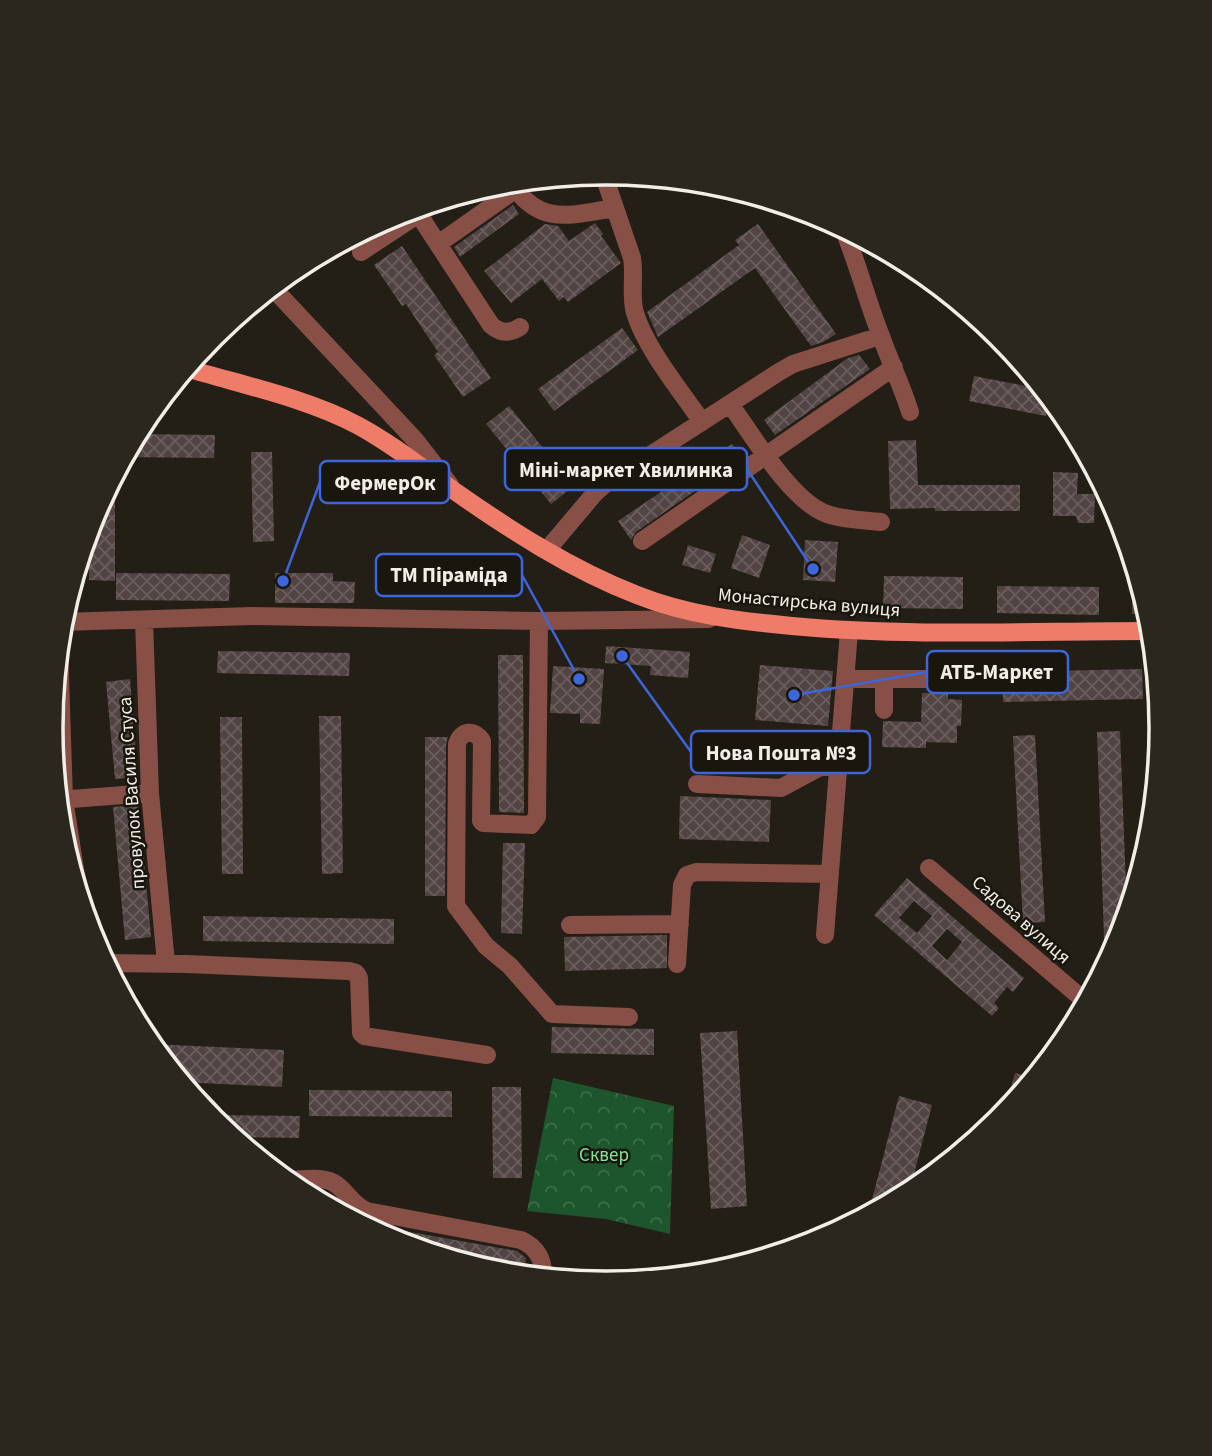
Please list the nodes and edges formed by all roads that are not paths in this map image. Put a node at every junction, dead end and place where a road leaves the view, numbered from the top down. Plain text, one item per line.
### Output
1 (607, 185) edge
2 (519, 192) edge
3 (503, 195) edge
4 (615, 208) junction
5 (421, 218) edge
6 (407, 223) edge
7 (849, 243) edge
8 (438, 244) junction
9 (361, 252) dead end
10 (279, 294) edge
11 (520, 327) dead end
12 (880, 336) junction
13 (894, 367) junction
14 (197, 371) edge
15 (730, 404) junction
16 (911, 412) dead end
17 (702, 422) junction
18 (768, 456) junction
19 (454, 491) junction
20 (881, 522) dead end
21 (642, 541) dead end
22 (547, 550) junction
23 (722, 619) junction
24 (144, 620) junction
25 (539, 621) junction
26 (73, 622) edge
27 (849, 631) junction
28 (1140, 631) edge
29 (845, 678) junction
30 (884, 679) junction
31 (941, 679) dead end
32 (884, 710) dead end
33 (839, 765) junction
34 (697, 785) dead end
35 (149, 793) junction
36 (68, 799) edge
37 (929, 868) dead end
38 (829, 874) junction
39 (680, 924) junction
40 (570, 925) dead end
41 (825, 935) dead end
42 (117, 963) edge
43 (166, 963) junction
44 (677, 964) dead end
45 (1078, 996) edge
46 (629, 1017) dead end
47 (486, 1055) dead end
48 (309, 1182) edge
49 (345, 1193) junction
50 (342, 1203) edge
51 (542, 1267) edge

1 - 4 street
2 - 4 street
3 - 8 street
4 - 17 street
5 - 8 street
6 - 9 street
7 - 12 street
8 - 11 street
10 - 19 street
12 - 13 street
12 - 15 street
13 - 16 street
13 - 18 street
14 - 19 main road, Монастирська вулиця
15 - 17 street
15 - 18 street
17 - 22 street
18 - 20 street
18 - 21 street
19 - 22 main road, Монастирська вулиця
22 - 23 main road, Монастирська вулиця
23 - 25 street
23 - 27 main road, Монастирська вулиця
24 - 25 street
24 - 26 street
24 - 35 street, провулок Василя Стуса
25 - 46 street
27 - 28 main road, Монастирська вулиця
27 - 29 street
29 - 30 street
29 - 33 street
30 - 31 street
30 - 32 street
33 - 34 street
33 - 38 street
35 - 36 street
35 - 43 street, провулок Василя Стуса
37 - 45 street, Садова вулиця
38 - 39 street
38 - 41 street
39 - 40 street
39 - 44 street
42 - 43 street
43 - 47 street
48 - 49 street
49 - 50 street
49 - 51 street

